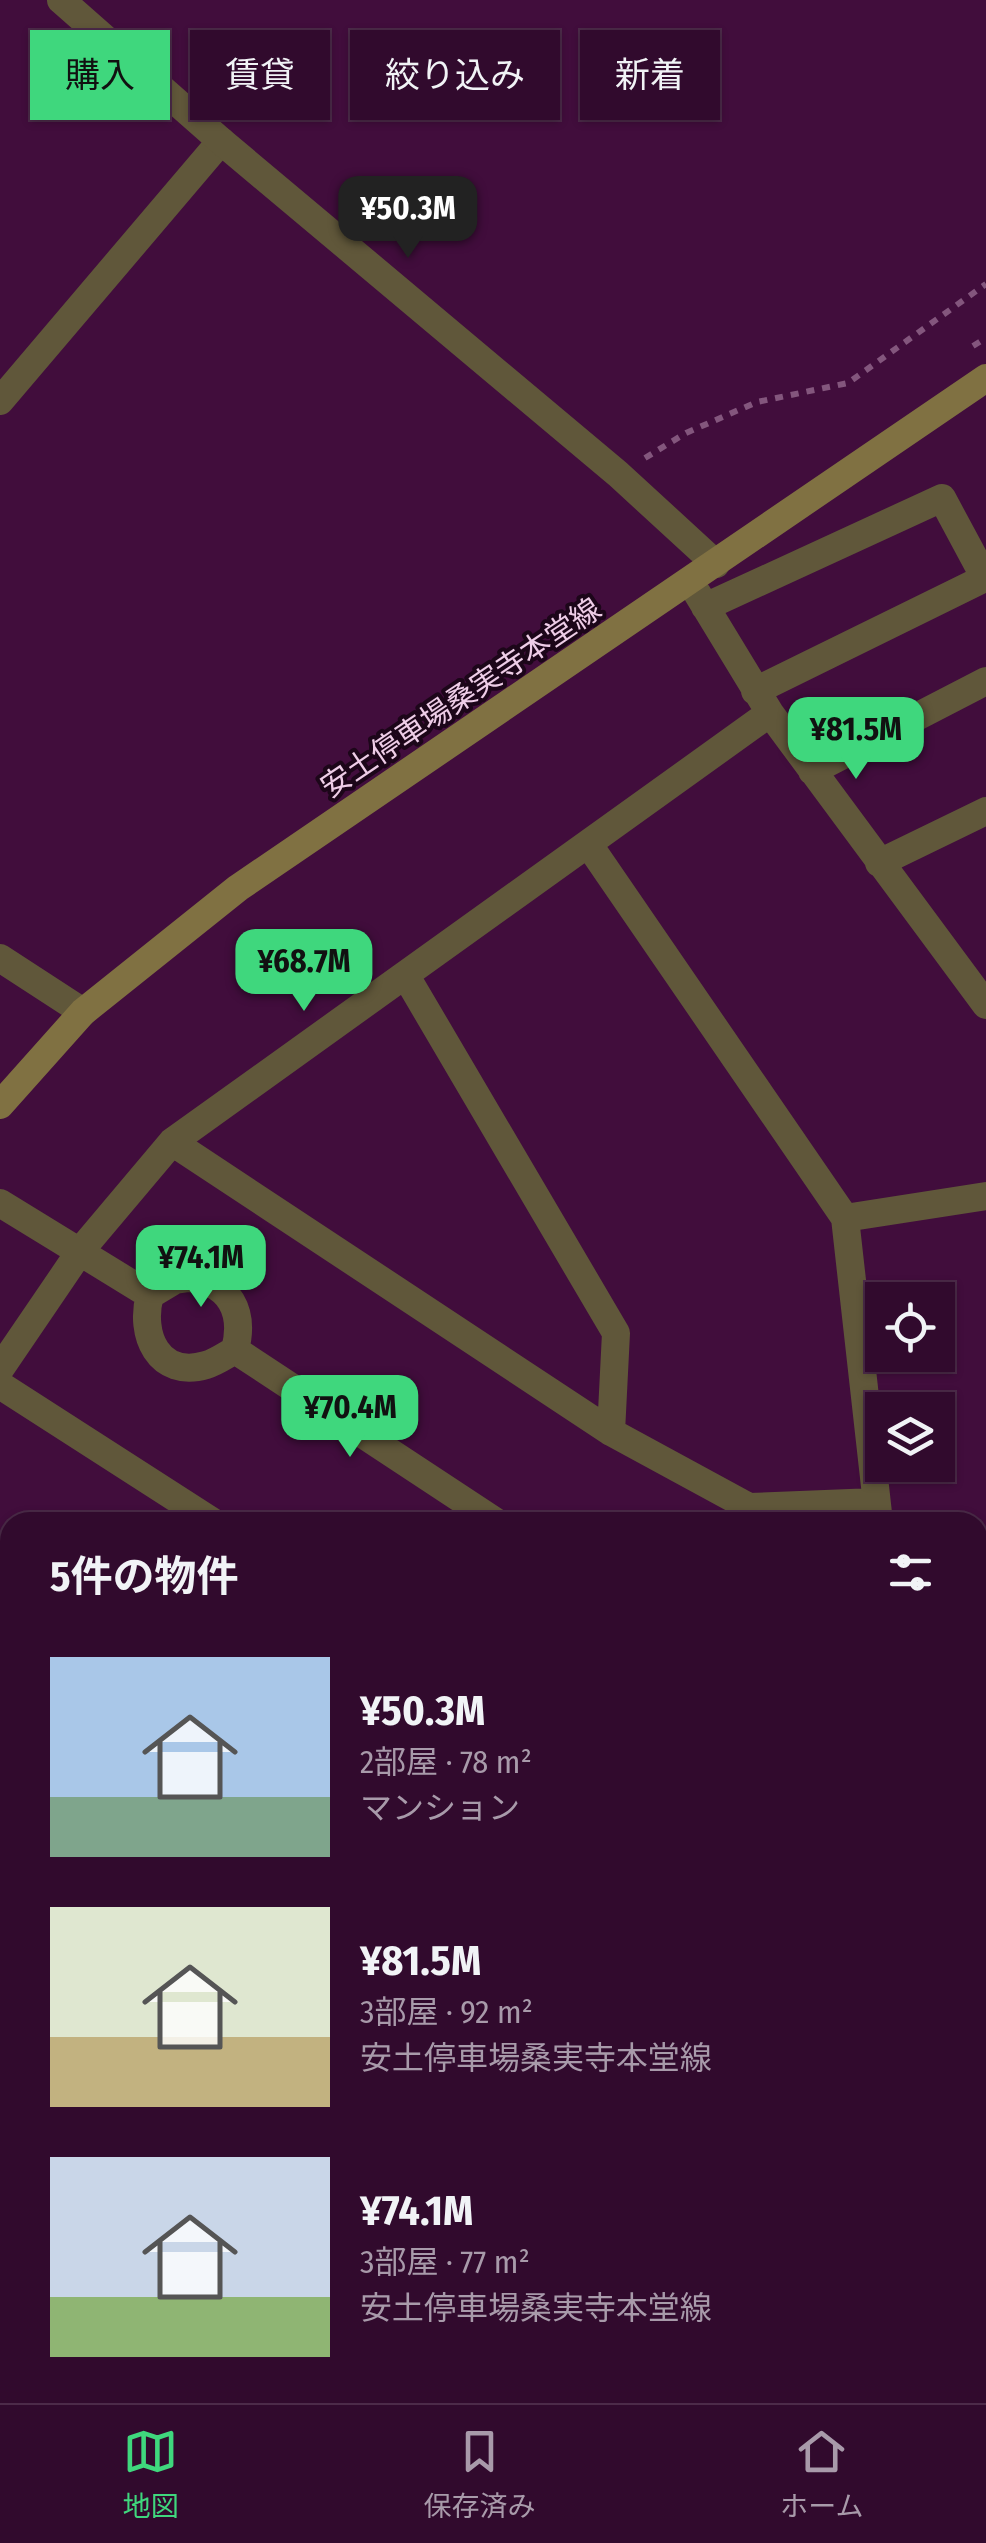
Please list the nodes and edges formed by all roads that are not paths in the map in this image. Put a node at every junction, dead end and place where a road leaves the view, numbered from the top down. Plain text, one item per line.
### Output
1 (61, 0) edge
2 (221, 141) junction
3 (986, 378) edge
4 (0, 401) edge
5 (716, 564) junction
6 (985, 579) edge
7 (697, 594) junction
8 (986, 681) edge
9 (763, 702) junction
10 (812, 771) junction
11 (986, 811) edge
12 (590, 846) junction
13 (879, 863) junction
14 (0, 958) edge
15 (406, 976) junction
16 (986, 1005) edge
17 (83, 1012) junction
18 (0, 1104) edge
19 (172, 1142) junction
20 (986, 1196) edge
21 (0, 1203) edge
22 (845, 1218) junction
23 (81, 1250) junction
24 (150, 1295) junction
25 (235, 1350) junction
26 (0, 1369) edge
27 (0, 1385) edge
28 (611, 1432) junction
29 (194, 1512) edge
30 (481, 1512) edge
31 (877, 1512) edge

1 - 2 street
2 - 4 street
2 - 5 street
3 - 5 main road, 安土停車場桑実寺本堂線
5 - 7 main road, 安土停車場桑実寺本堂線
6 - 7 street
6 - 9 street
7 - 9 street
7 - 17 main road, 安土停車場桑実寺本堂線
8 - 10 street
9 - 10 street
9 - 12 street
10 - 13 street
11 - 13 street
12 - 15 street
12 - 22 street
13 - 16 street
14 - 17 street
15 - 19 street
15 - 28 street
17 - 18 main road, 安土停車場桑実寺本堂線
19 - 23 street
19 - 28 street
20 - 22 street
21 - 23 street
22 - 31 street
23 - 24 street
23 - 26 street
24 - 25 street
24 - 25 street
25 - 30 street
27 - 29 street
28 - 31 street

